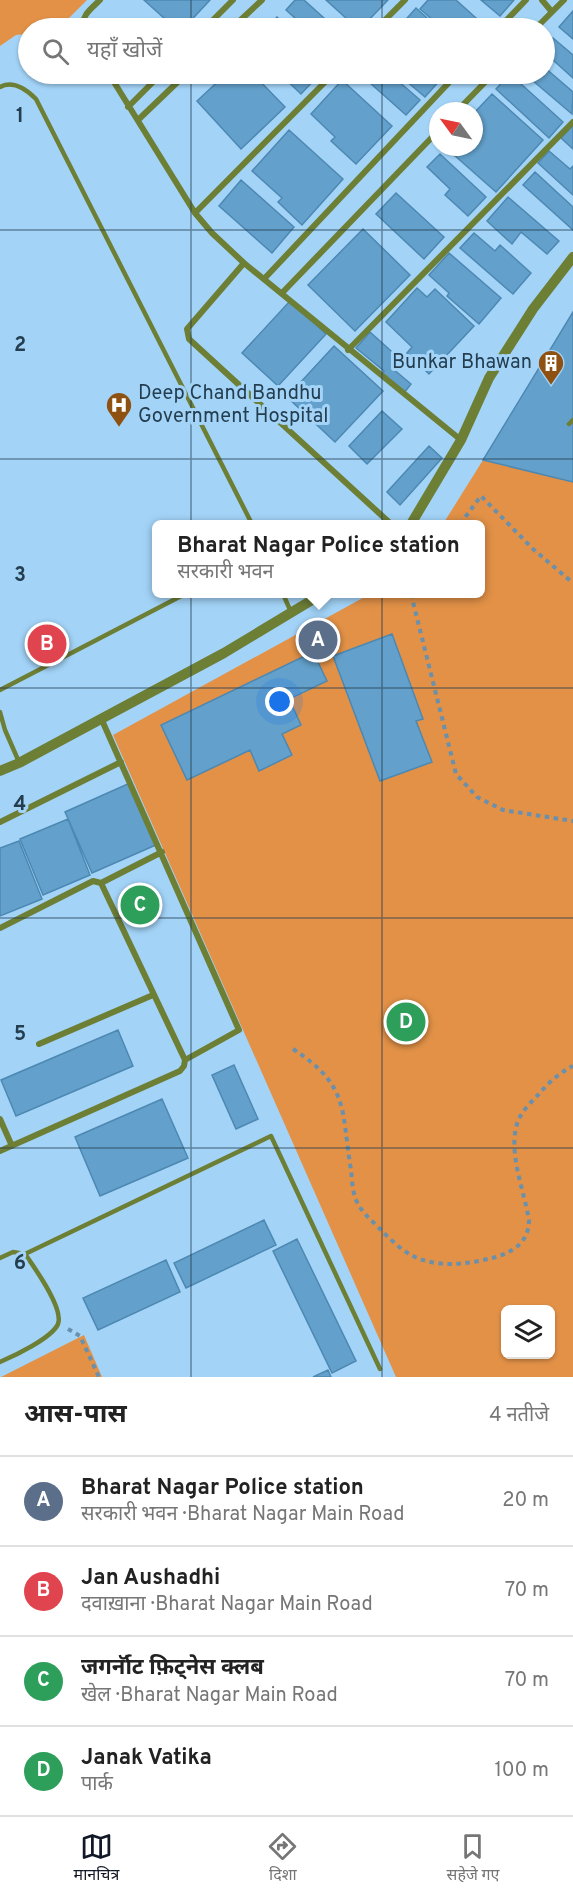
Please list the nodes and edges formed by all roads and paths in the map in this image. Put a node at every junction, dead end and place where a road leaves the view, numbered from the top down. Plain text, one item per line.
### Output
1 (100, 0) edge
2 (233, 0) edge
3 (262, 0) edge
4 (405, 0) edge
5 (526, 0) edge
6 (542, 0) edge
7 (564, 0) edge
8 (552, 12) junction
9 (84, 18) edge
10 (215, 18) edge
11 (243, 18) edge
12 (387, 18) edge
13 (509, 18) edge
14 (546, 18) edge
15 (115, 84) edge
16 (151, 84) edge
17 (176, 84) edge
18 (323, 84) edge
19 (448, 84) edge
20 (483, 84) edge
21 (0, 87) edge
22 (466, 102) edge
23 (128, 107) junction
24 (138, 120) junction
25 (573, 122) edge
26 (429, 140) edge
27 (195, 213) junction
28 (573, 257) edge
29 (244, 263) junction
30 (264, 279) junction
31 (282, 293) junction
32 (348, 350) junction
33 (461, 440) junction
34 (249, 520) edge
35 (386, 520) edge
36 (414, 520) edge
37 (464, 520) edge
38 (573, 583) edge
39 (177, 598) edge
40 (285, 598) edge
41 (315, 598) edge
42 (412, 598) edge
43 (291, 612) junction
44 (0, 690) edge
45 (0, 712) edge
46 (101, 718) junction
47 (121, 762) junction
48 (19, 763) junction
49 (1, 768) edge
50 (573, 821) edge
51 (0, 822) edge
52 (162, 852) junction
53 (101, 883) junction
54 (0, 928) edge
55 (153, 995) junction
56 (39, 1044) dead end
57 (293, 1049) dead end
58 (185, 1060) junction
59 (573, 1066) edge
60 (0, 1119) edge
61 (12, 1146) junction
62 (0, 1151) edge
63 (25, 1254) junction
64 (0, 1258) edge
65 (58, 1324) junction
66 (0, 1362) edge
67 (380, 1369) dead end
68 (99, 1377) edge

1 - 9 street
2 - 10 street
3 - 11 street
4 - 12 street
5 - 13 street
6 - 8 street
7 - 8 street
8 - 14 street
15 - 23 street
16 - 23 street
17 - 24 street
18 - 27 street
19 - 30 street
20 - 22 street
21 - 34 lane
23 - 24 street
24 - 27 street
25 - 32 street
26 - 31 street
27 - 29 street
28 - 33 street
29 - 30 street
29 - 35 street
30 - 31 street
31 - 32 street
32 - 33 street
33 - 36 street
37 - 38 path
39 - 44 lane
40 - 43 lane
41 - 43 street
42 - 50 path
43 - 46 street
45 - 48 lane
46 - 47 street
46 - 48 street
47 - 51 street
47 - 52 street
48 - 49 street
52 - 53 street
52 - 58 street
53 - 54 street
53 - 55 street
55 - 56 street
55 - 58 street
57 - 59 path
58 - 61 street
60 - 61 street
61 - 62 street
63 - 64 lane
63 - 65 lane
63 - 67 lane
65 - 66 lane
65 - 68 path

